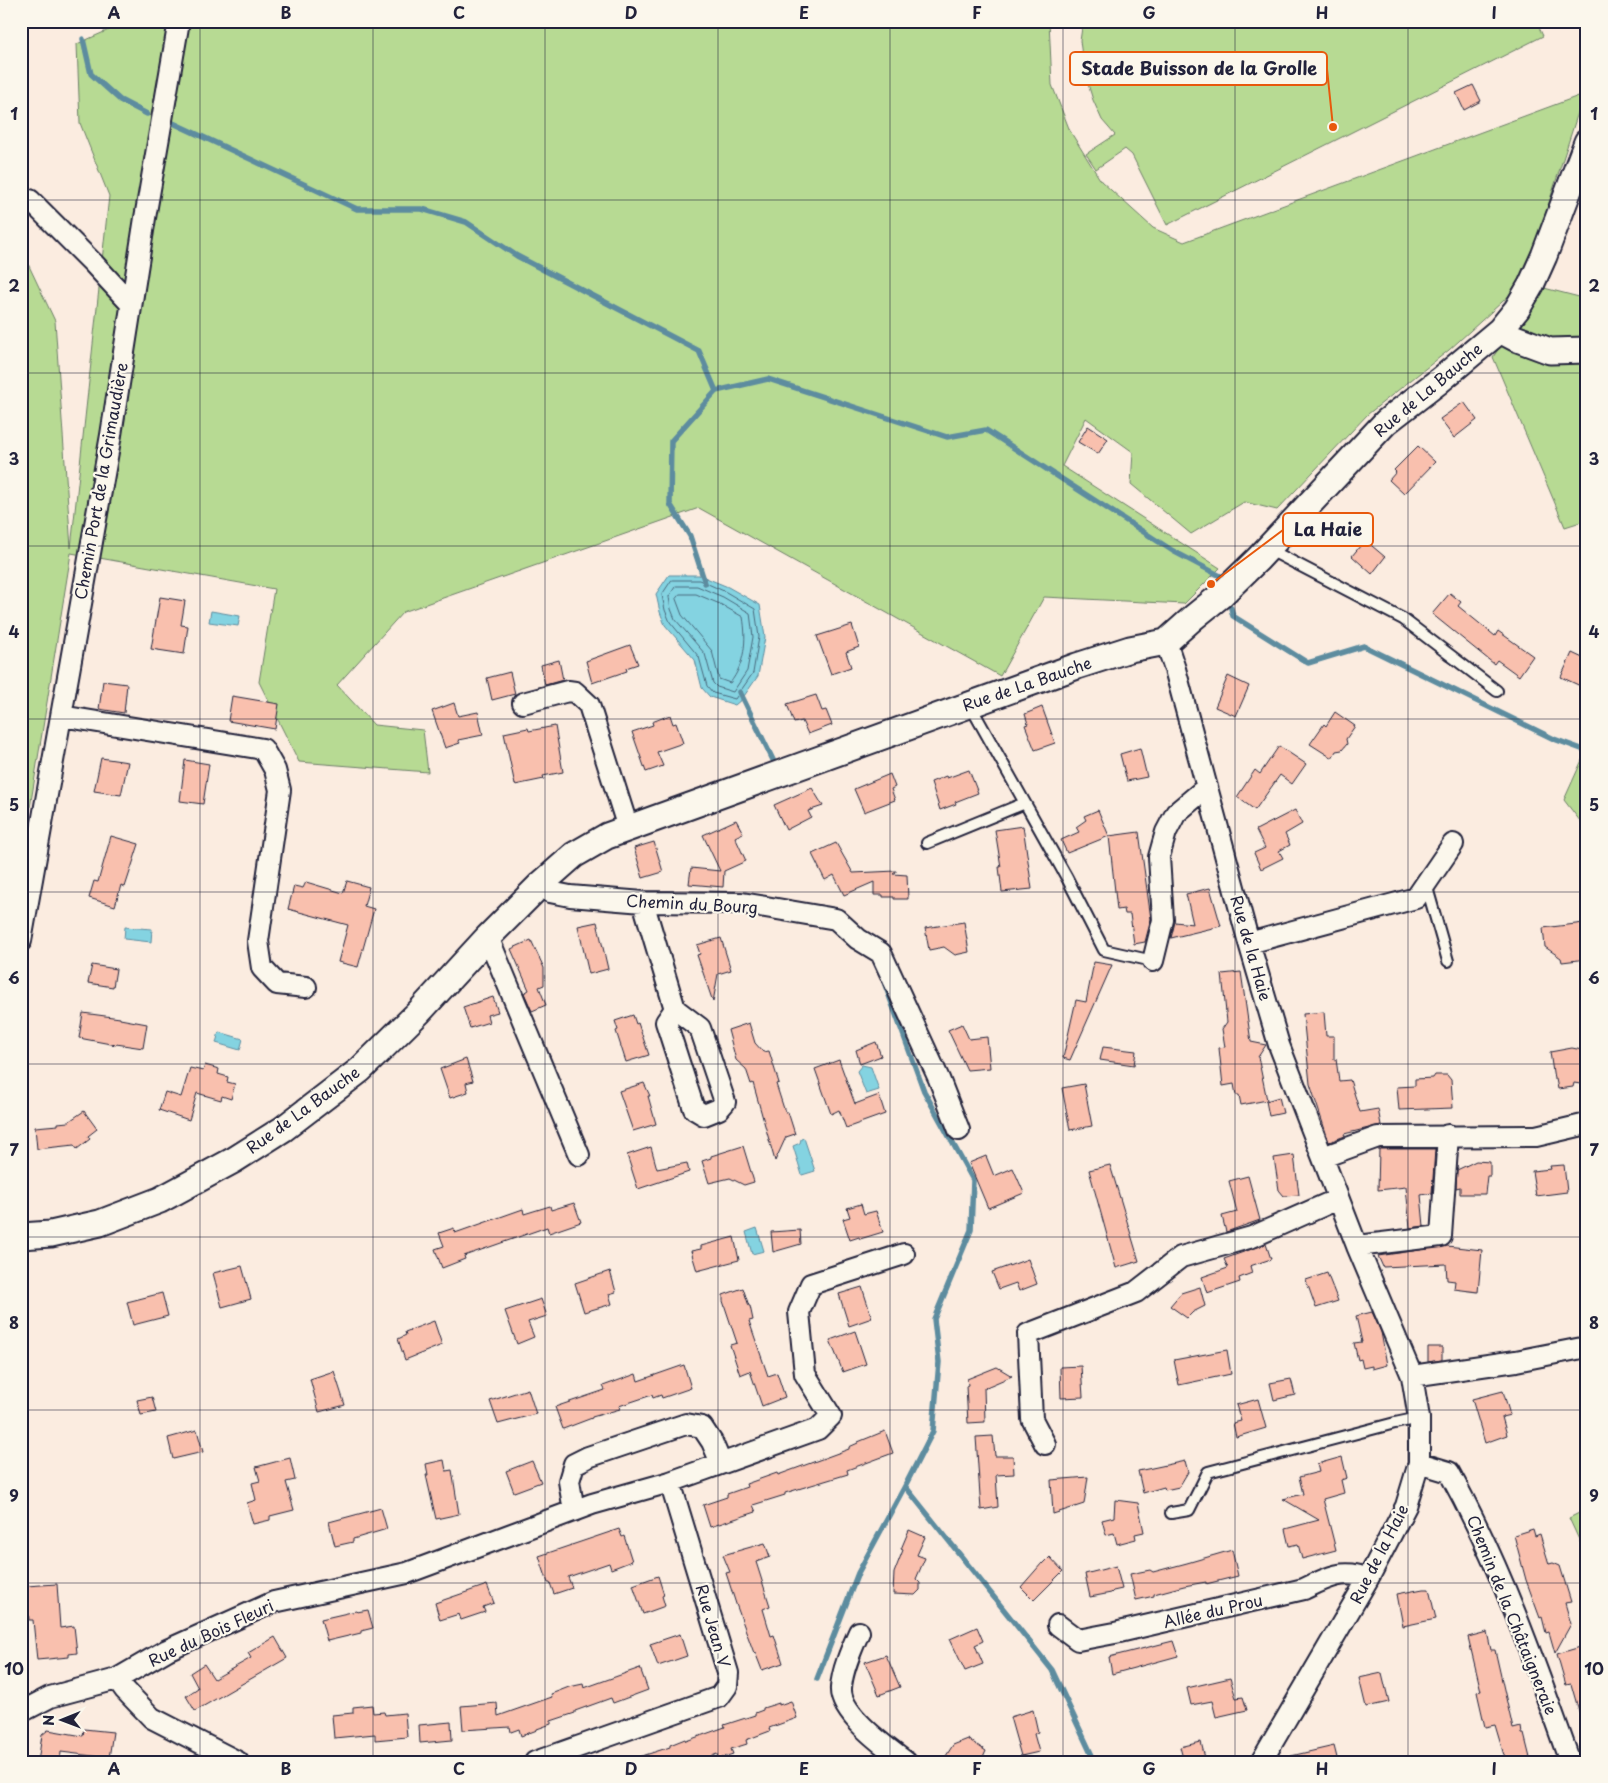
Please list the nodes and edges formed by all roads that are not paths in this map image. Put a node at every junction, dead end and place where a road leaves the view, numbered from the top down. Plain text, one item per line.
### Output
1 (179, 21) edge
2 (1587, 142) edge
3 (30, 200) dead end
4 (131, 304) junction
5 (1500, 330) junction
6 (1587, 350) edge
7 (1268, 549) junction
8 (1166, 642) junction
9 (1497, 691) dead end
10 (523, 703) dead end
11 (969, 704) junction
12 (61, 716) junction
13 (1207, 787) junction
14 (1025, 803) junction
15 (628, 828) junction
16 (927, 844) dead end
17 (1453, 844) dead end
18 (1426, 884) junction
19 (540, 885) junction
20 (643, 902) junction
21 (488, 937) junction
22 (21, 941) edge
23 (1249, 943) junction
24 (1153, 961) joint
25 (1448, 962) dead end
26 (306, 987) dead end
27 (675, 1009) junction
28 (1587, 1124) edge
29 (959, 1130) dead end
30 (1448, 1135) junction
31 (579, 1155) dead end
32 (1323, 1157) junction
33 (1338, 1199) junction
34 (21, 1236) edge
35 (1357, 1246) junction
36 (904, 1254) dead end
37 (1587, 1347) edge
38 (1412, 1376) junction
39 (1419, 1418) junction
40 (1045, 1444) dead end
41 (721, 1463) junction
42 (1419, 1463) junction
43 (670, 1482) junction
44 (574, 1511) junction
45 (1171, 1513) dead end
46 (1368, 1579) junction
47 (1058, 1624) dead end
48 (859, 1632) dead end
49 (117, 1679) junction
50 (21, 1712) edge
51 (238, 1762) edge
52 (535, 1762) edge
53 (906, 1762) edge
54 (1261, 1762) edge
55 (1570, 1762) edge

1 - 4 street, Chemin Port de la Grimaudière
2 - 5 street, Rue de La Bauche
3 - 4 street
4 - 12 street, Chemin Port de la Grimaudière
5 - 6 street
5 - 7 street, Rue de La Bauche
7 - 8 street, Rue de La Bauche
7 - 9 lane
8 - 11 street, Rue de La Bauche
8 - 13 street, Rue de la Haie
10 - 15 street
11 - 14 lane
11 - 15 street, Rue de La Bauche
12 - 22 street, Chemin Port de la Grimaudière
12 - 26 street
13 - 23 street, Rue de la Haie
13 - 24 street
14 - 16 lane
14 - 24 lane
15 - 19 street, Rue de La Bauche
17 - 18 street
18 - 23 street
18 - 25 lane
19 - 20 street, Chemin du Bourg
19 - 21 street, Rue de La Bauche
20 - 27 street
20 - 29 street, Chemin du Bourg
21 - 31 street
21 - 34 street, Rue de La Bauche
23 - 32 street, Rue de la Haie
27 - 27 street
28 - 30 street
30 - 32 street
30 - 35 street
32 - 33 street, Rue de la Haie
33 - 35 street, Rue de la Haie
33 - 40 street
35 - 38 street, Rue de la Haie
36 - 41 street, Rue du Bois Fleuri
37 - 38 street
38 - 39 street, Rue de la Haie
39 - 42 street, Rue de la Haie
39 - 45 lane
41 - 43 street, Rue du Bois Fleuri
41 - 44 street
42 - 46 street, Rue de la Haie
42 - 55 street, Chemin de la Châtaigneraie
43 - 44 street, Rue du Bois Fleuri
43 - 52 street, Rue Jean V
44 - 49 street, Rue du Bois Fleuri
46 - 47 street, Allée du Prou
46 - 54 street, Rue de la Haie
48 - 53 street
49 - 50 street, Rue du Bois Fleuri
49 - 51 street

